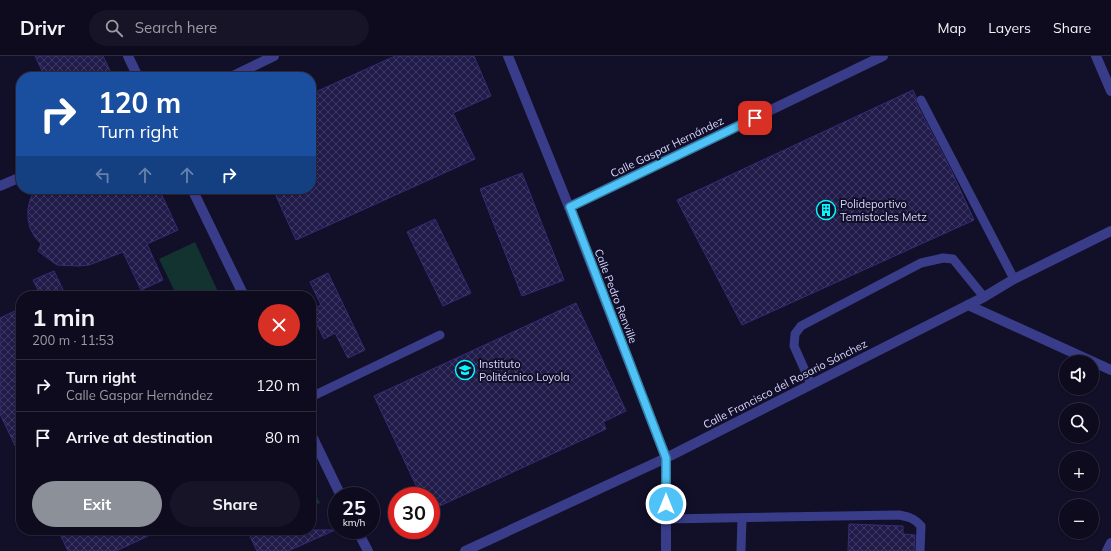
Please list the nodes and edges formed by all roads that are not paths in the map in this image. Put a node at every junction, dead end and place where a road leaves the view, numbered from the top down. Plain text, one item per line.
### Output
1 (128, 56) edge
2 (274, 56) edge
3 (508, 56) edge
4 (883, 56) edge
5 (1096, 56) edge
6 (136, 72) edge
7 (241, 72) edge
8 (1111, 91) edge
9 (921, 100) dead end
10 (16, 179) edge
11 (0, 186) edge
12 (194, 194) edge
13 (570, 207) junction
14 (1111, 231) edge
15 (1014, 279) junction
16 (242, 291) edge
17 (984, 297) junction
18 (968, 305) junction
19 (440, 335) dead end
20 (1111, 370) edge
21 (811, 384) junction
22 (316, 395) edge
23 (316, 444) edge
24 (666, 458) junction
25 (337, 487) edge
26 (742, 518) junction
27 (666, 519) junction
28 (362, 539) edge
29 (1111, 543) edge
30 (368, 551) edge
31 (466, 551) edge
32 (666, 551) edge
33 (741, 551) edge
34 (920, 551) edge
35 (1107, 551) edge

1 - 6 street
2 - 7 street
3 - 13 street, Calle Pedro Renville
4 - 13 street, Calle Gaspar Hernández
5 - 8 street
9 - 15 lane
10 - 11 street
12 - 16 street
13 - 24 street, Calle Pedro Renville
14 - 15 street, Calle Francisco del Rosario Sánchez
15 - 17 street, Calle Francisco del Rosario Sánchez
17 - 18 street, Calle Francisco del Rosario Sánchez
17 - 21 lane
18 - 20 street
18 - 21 street, Calle Francisco del Rosario Sánchez
19 - 22 lane
21 - 24 street, Calle Francisco del Rosario Sánchez
23 - 25 street
24 - 27 street, Calle Pedro Renville
24 - 31 street, Calle Francisco del Rosario Sánchez
26 - 27 lane
26 - 33 lane
26 - 34 lane
27 - 32 street, Calle Pedro Renville
28 - 30 street
29 - 35 street

